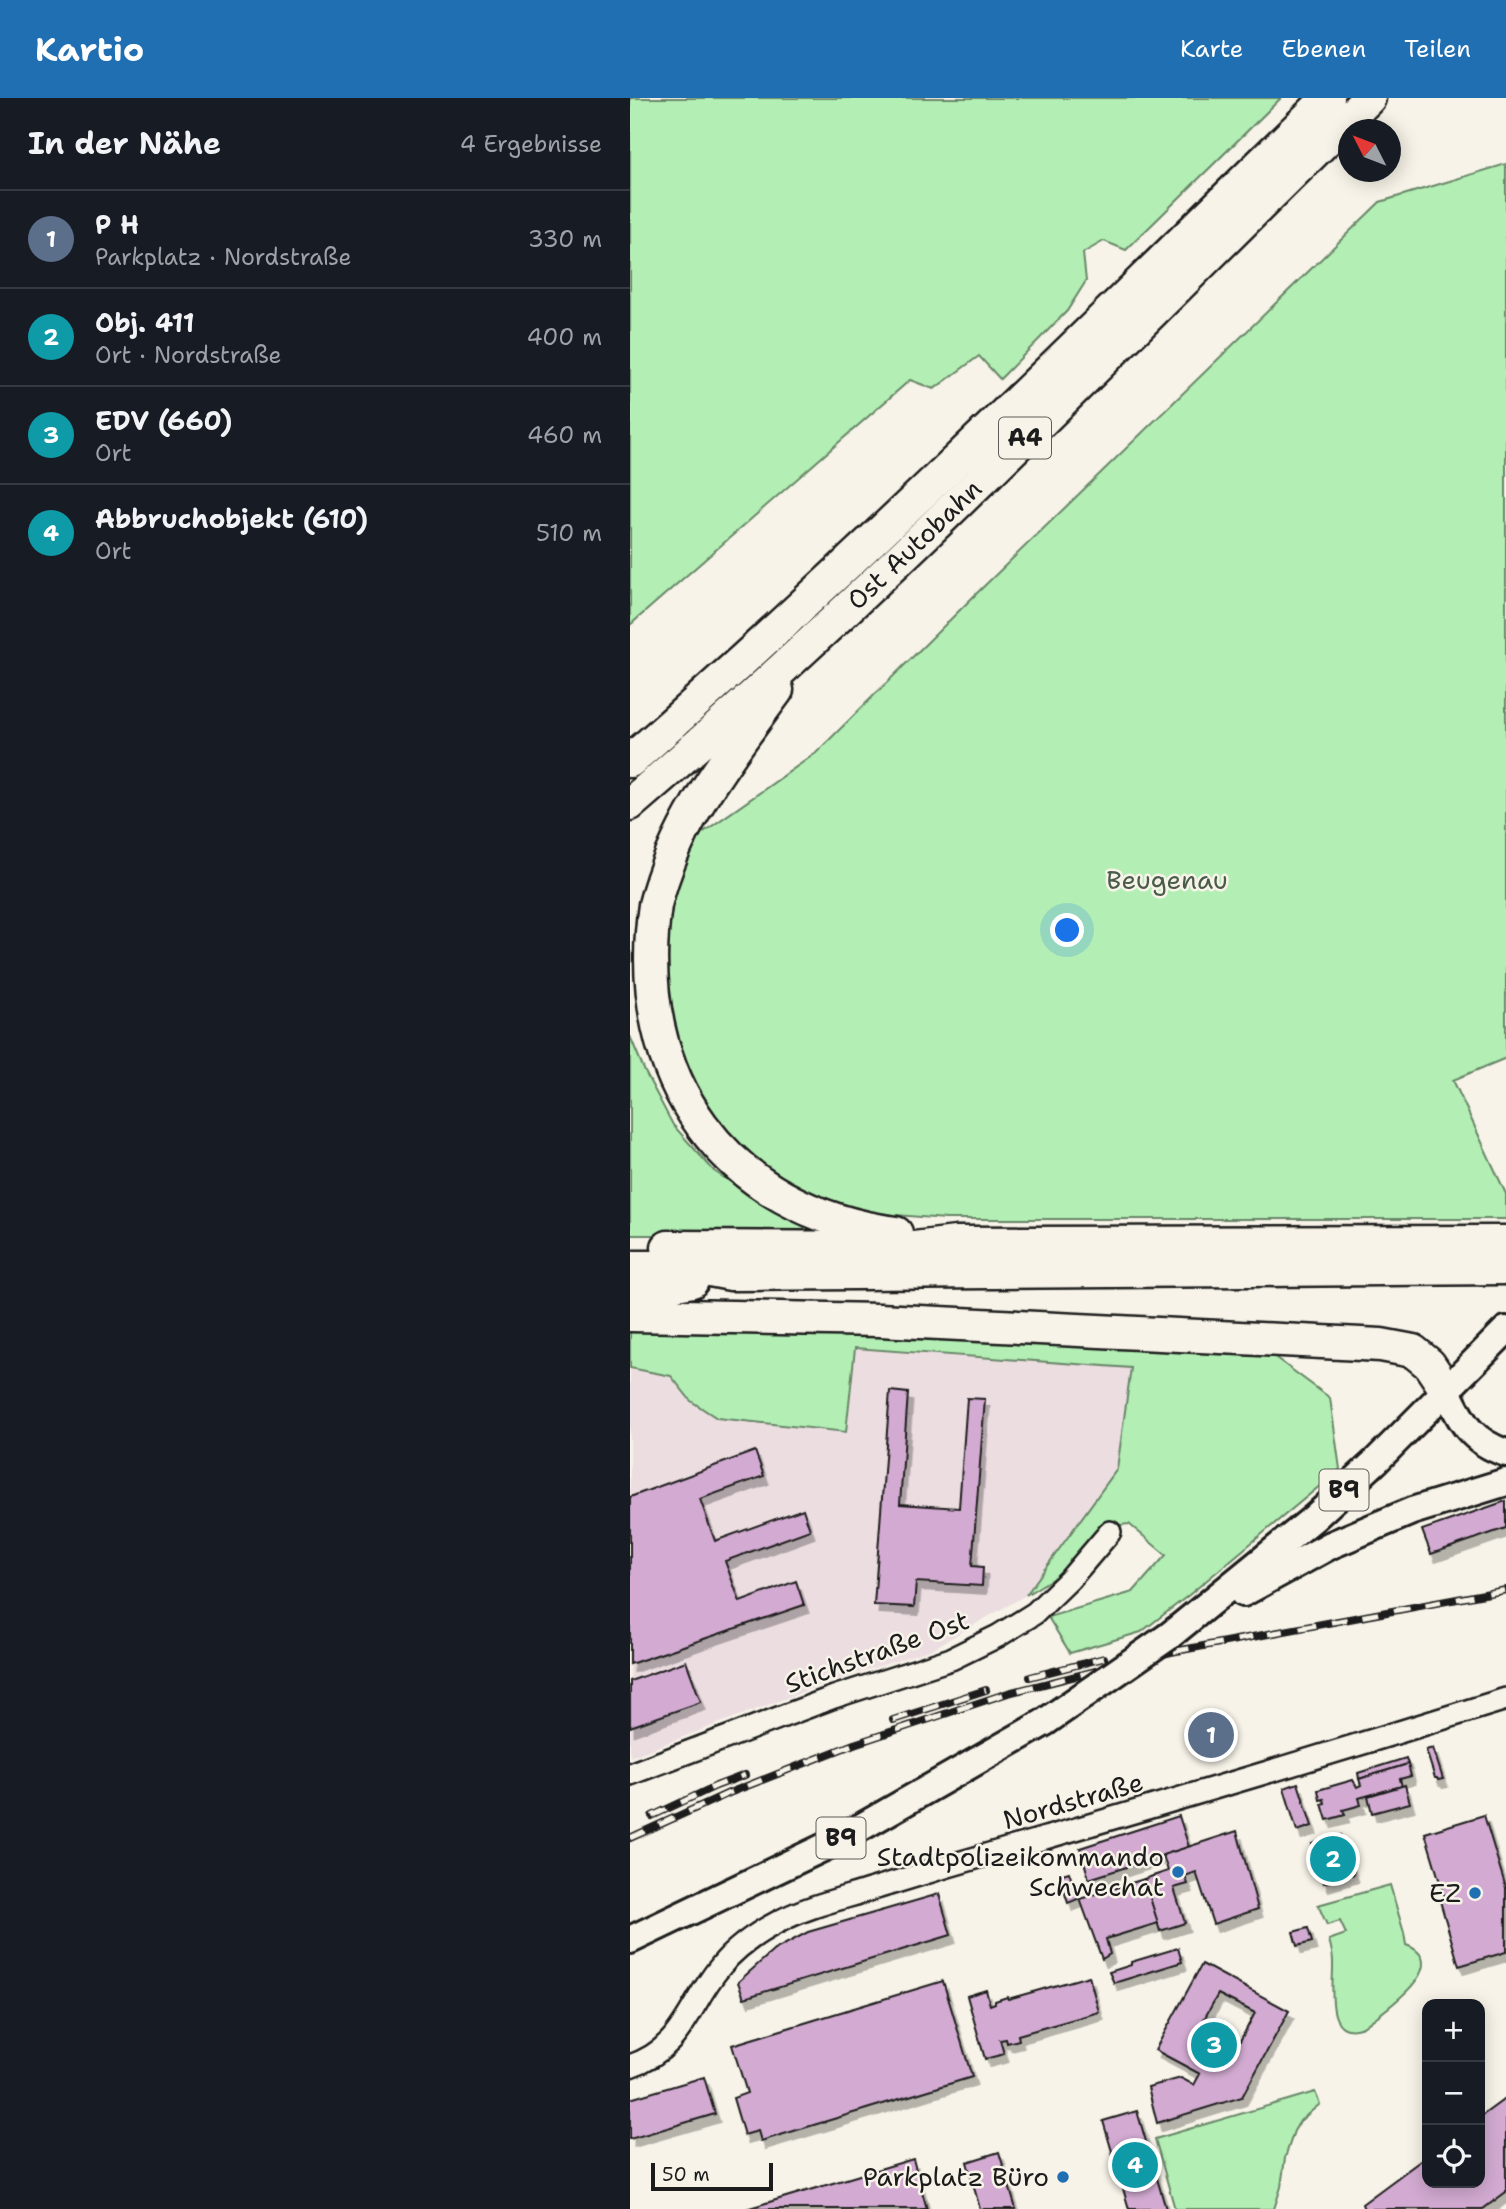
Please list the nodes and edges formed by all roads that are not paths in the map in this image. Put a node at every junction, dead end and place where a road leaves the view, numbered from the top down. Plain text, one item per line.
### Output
1 (1328, 98) edge
2 (1369, 98) edge
3 (811, 644) junction
4 (630, 761) edge
5 (630, 804) edge
6 (1506, 1242) edge
7 (956, 1243) junction
8 (630, 1247) edge
9 (630, 1267) edge
10 (1506, 1268) edge
11 (731, 1273) junction
12 (630, 1293) edge
13 (630, 1315) edge
14 (1506, 1330) edge
15 (1447, 1391) junction
16 (1506, 1452) edge
17 (1506, 1482) edge
18 (1110, 1532) dead end
19 (1169, 1636) junction
20 (1506, 1699) edge
21 (630, 1774) edge
22 (630, 1940) edge
23 (630, 2066) edge

1 - 4 highway, Ost Autobahn / A4
2 - 3 highway, Ost Autobahn / A4
3 - 5 highway, Ost Autobahn / A4
3 - 7 highway
6 - 7 highway
7 - 8 highway
9 - 11 highway
10 - 11 highway
11 - 12 highway
13 - 15 highway
14 - 15 main road, B9
15 - 16 main road
15 - 19 main road, B9
17 - 19 main road
18 - 21 street, Stichstraße Ost
19 - 22 main road, B9, bridge
20 - 23 street, Nordstraße

